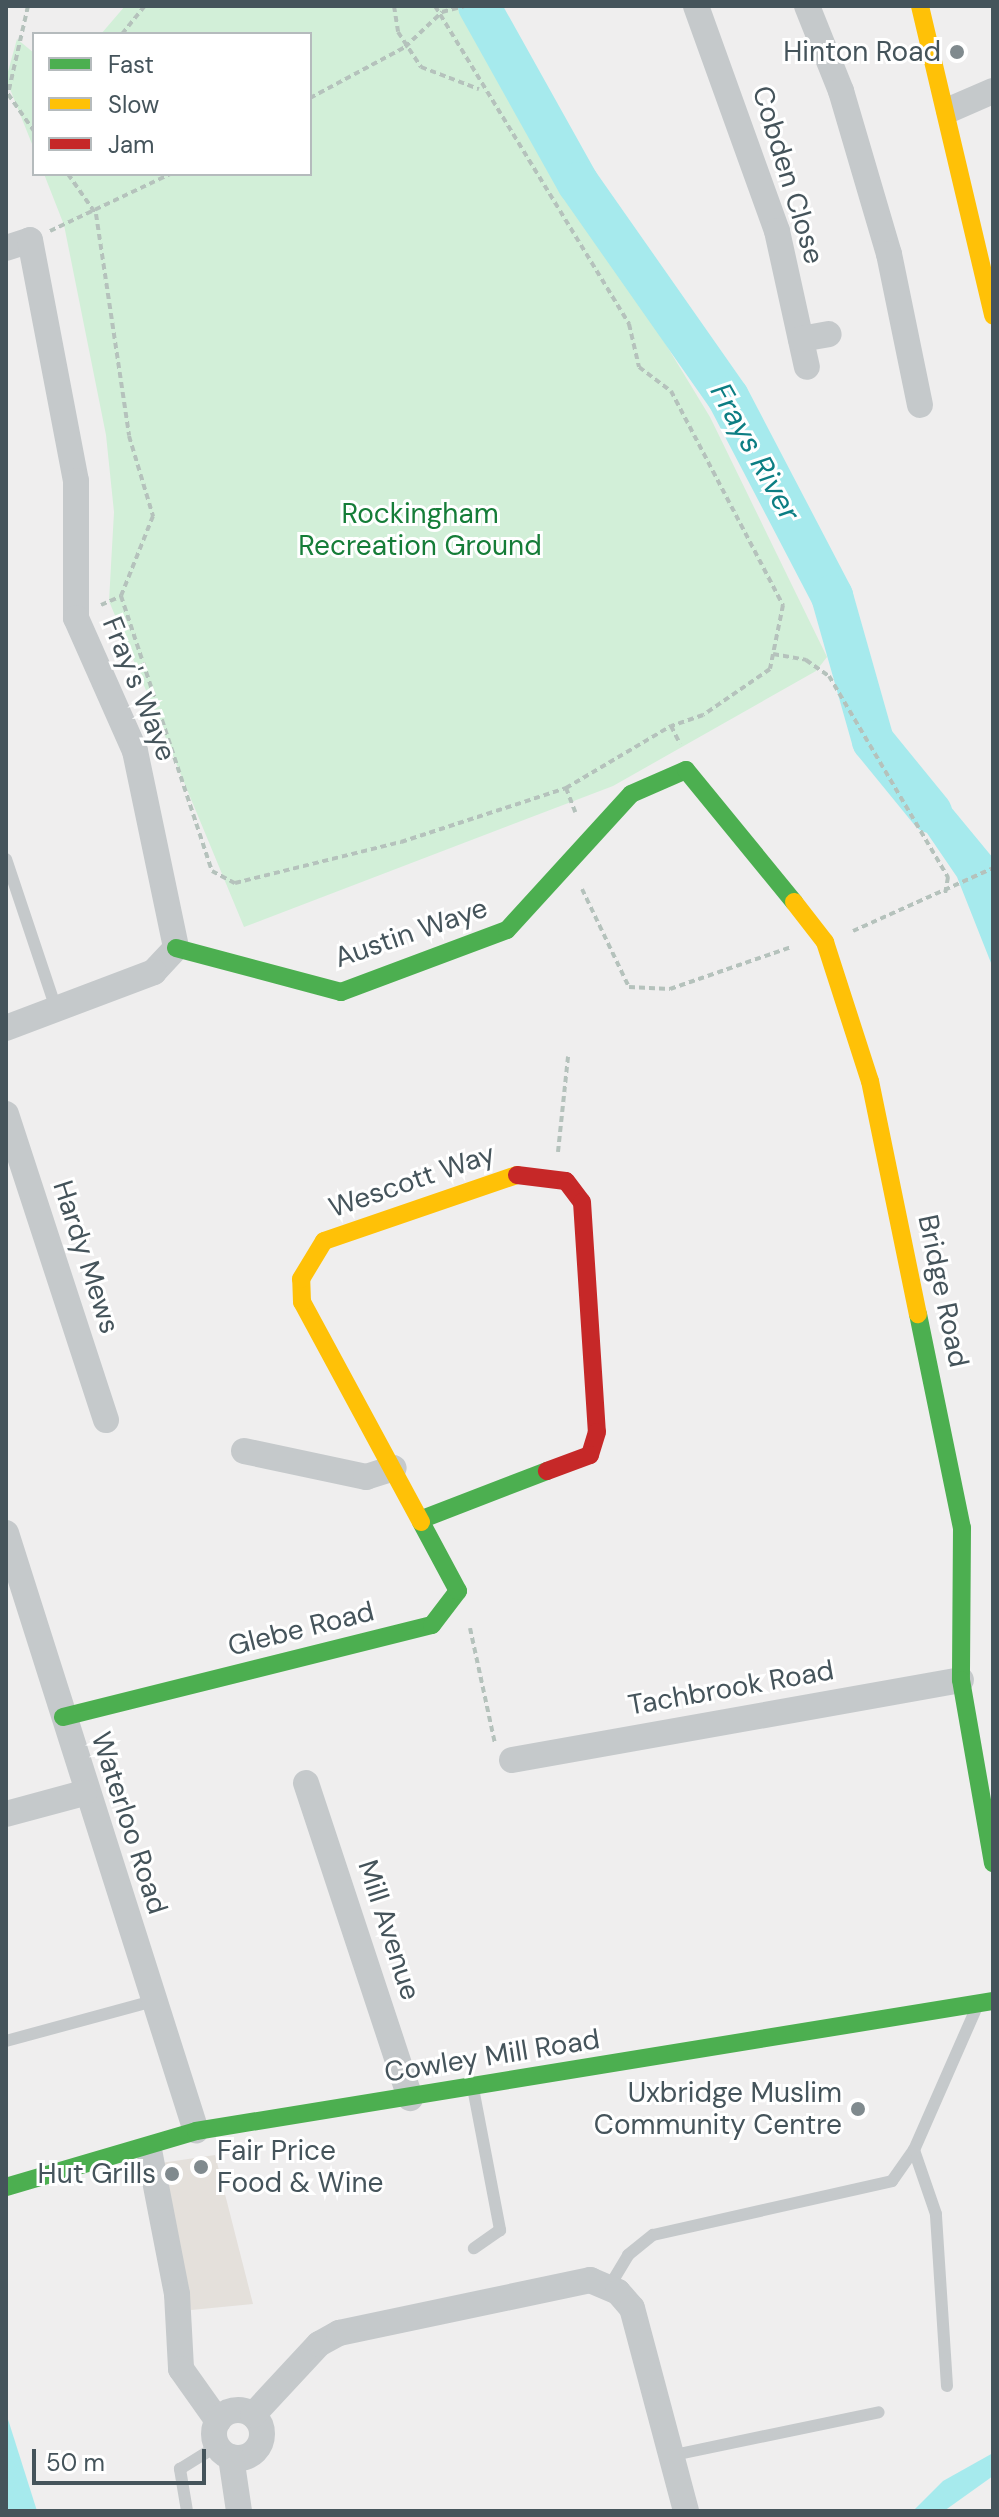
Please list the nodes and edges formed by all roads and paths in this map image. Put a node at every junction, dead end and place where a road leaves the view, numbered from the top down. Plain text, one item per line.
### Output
1 (28, 6) edge
2 (145, 6) edge
3 (394, 6) edge
4 (435, 6) edge
5 (465, 6) edge
6 (696, 6) edge
7 (807, 6) edge
8 (920, 6) edge
9 (442, 12) junction
10 (124, 32) edge
11 (405, 47) junction
12 (13, 76) junction
13 (6, 77) edge
14 (479, 89) junction
15 (993, 91) edge
16 (312, 97) edge
17 (949, 110) junction
18 (32, 128) edge
19 (69, 176) edge
20 (166, 176) edge
21 (96, 214) junction
22 (18, 244) edge
23 (993, 316) edge
24 (829, 334) dead end
25 (801, 339) junction
26 (807, 367) dead end
27 (920, 405) dead end
28 (772, 654) junction
29 (671, 726) junction
30 (698, 779) junction
31 (6, 859) edge
32 (564, 866) junction
33 (993, 868) edge
34 (945, 894) junction
35 (825, 942) junction
36 (176, 948) junction
37 (57, 1011) junction
38 (6, 1028) edge
39 (568, 1057) dead end
40 (6, 1114) edge
41 (555, 1178) junction
42 (106, 1420) dead end
43 (244, 1451) dead end
44 (394, 1468) junction
45 (425, 1518) junction
46 (6, 1533) edge
47 (458, 1591) junction
48 (961, 1680) junction
49 (63, 1717) junction
50 (492, 1736) dead end
51 (512, 1760) dead end
52 (306, 1783) dead end
53 (84, 1793) junction
54 (6, 1814) edge
55 (993, 1863) edge
56 (153, 2001) junction
57 (986, 2003) edge
58 (6, 2041) edge
59 (473, 2088) junction
60 (410, 2098) junction
61 (196, 2131) junction
62 (149, 2150) junction
63 (914, 2150) junction
64 (6, 2187) edge
65 (474, 2248) dead end
66 (609, 2287) junction
67 (947, 2386) dead end
68 (879, 2412) dead end
69 (253, 2415) junction
70 (222, 2441) junction
71 (674, 2455) junction
72 (187, 2511) edge
73 (239, 2511) edge
74 (686, 2511) edge

1 - 12 path
2 - 10 path
3 - 11 path
4 - 9 path
5 - 9 path
6 - 25 street, Cobden Close
7 - 27 street
8 - 17 street
9 - 11 path
9 - 14 path
11 - 14 path
11 - 16 path
12 - 13 path
12 - 18 path
14 - 28 path
15 - 17 street
17 - 23 street
19 - 21 path
20 - 21 path
21 - 22 path
21 - 29 path
22 - 36 street, Fray's Waye
24 - 25 street
25 - 26 street, Cobden Close
28 - 29 path
28 - 34 path
29 - 30 path
30 - 32 street, Austin Waye
30 - 35 street, Bridge Road
31 - 37 lane
32 - 35 path
32 - 36 street, Austin Waye
33 - 34 path
34 - 35 path
35 - 48 street, Bridge Road
36 - 37 street
37 - 38 street
39 - 41 path
40 - 42 street, Hardy Mews
41 - 44 street, Wescott Way
41 - 45 street
43 - 44 street
44 - 45 street, Wescott Way
45 - 47 street
46 - 49 street, Waterloo Road
47 - 49 street, Glebe Road
47 - 50 path
48 - 51 street, Tachbrook Road
48 - 55 street, Bridge Road
49 - 53 street, Waterloo Road
52 - 60 street, Mill Avenue
53 - 54 street
53 - 56 street, Waterloo Road
56 - 58 lane
56 - 61 street, Waterloo Road
57 - 59 street, Cowley Mill Road
57 - 63 lane
59 - 60 street, Cowley Mill Road
59 - 65 lane
60 - 61 street, Cowley Mill Road
61 - 62 street, Cowley Mill Road
62 - 64 street, Cowley Mill Road
62 - 70 street
63 - 66 lane
63 - 67 lane
66 - 69 street
66 - 71 street
68 - 71 lane
69 - 70 street
69 - 70 street
70 - 72 lane
70 - 73 street
71 - 74 street

